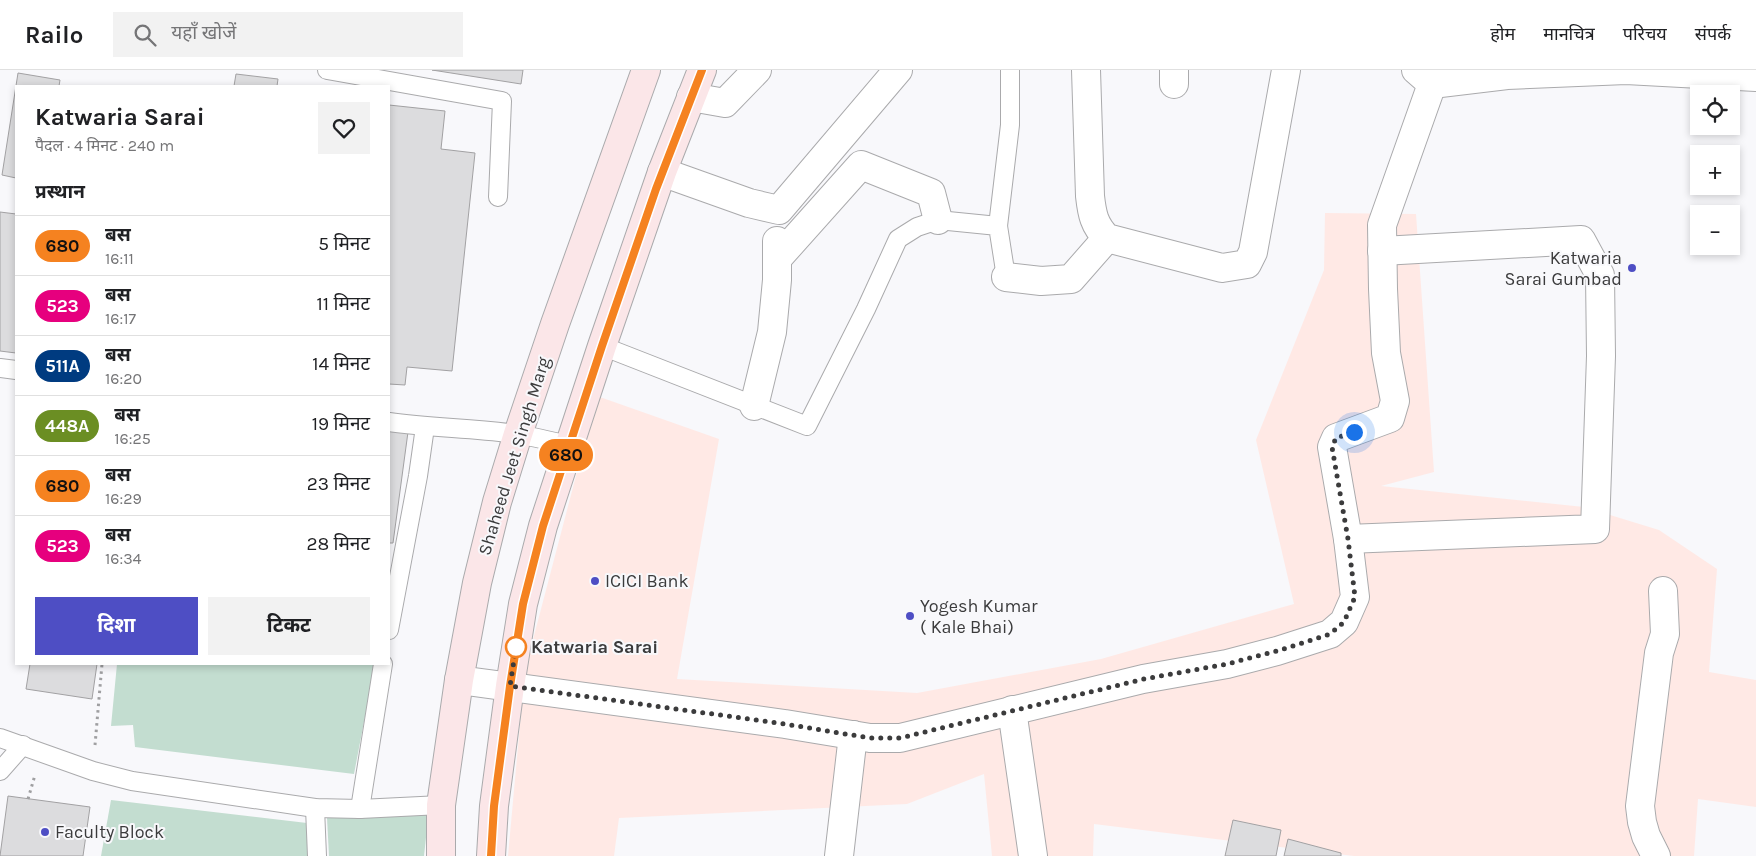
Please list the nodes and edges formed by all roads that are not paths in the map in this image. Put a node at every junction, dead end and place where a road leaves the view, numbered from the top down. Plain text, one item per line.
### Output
1 (327, 70) edge
2 (646, 70) edge
3 (702, 70) edge
4 (757, 70) edge
5 (898, 70) edge
6 (1010, 70) edge
7 (1086, 70) edge
8 (1286, 70) edge
9 (1424, 77) edge
10 (1756, 77) edge
11 (691, 97) junction
12 (662, 172) junction
13 (498, 197) dead end
14 (779, 210) junction
15 (938, 220) junction
16 (998, 226) junction
17 (1107, 238) junction
18 (1382, 251) junction
19 (777, 259) junction
20 (1006, 277) joint
21 (602, 346) junction
22 (0, 368) edge
23 (15, 370) edge
24 (754, 406) junction
25 (390, 422) edge
26 (425, 427) junction
27 (518, 434) junction
28 (569, 445) junction
29 (1348, 539) junction
30 (1662, 591) dead end
31 (390, 625) edge
32 (383, 665) edge
33 (459, 680) junction
34 (510, 686) junction
35 (1012, 710) junction
36 (853, 735) junction
37 (0, 738) edge
38 (22, 745) junction
39 (0, 770) edge
40 (441, 805) junction
41 (315, 808) junction
42 (360, 809) junction
43 (318, 856) edge
44 (441, 856) edge
45 (492, 856) edge
46 (839, 856) edge
47 (1033, 856) edge
48 (1656, 856) edge

1 - 13 lane
2 - 27 main road, Shaheed Jeet Singh Marg
3 - 11 main road
4 - 11 street
5 - 14 street
6 - 16 lane
7 - 17 street
8 - 17 street
9 - 10 street
9 - 18 street
11 - 12 main road
12 - 14 street
12 - 21 main road
14 - 19 street
15 - 16 lane
15 - 19 street
15 - 24 lane
16 - 20 lane
17 - 20 street
18 - 29 street
18 - 29 street
19 - 24 street
21 - 24 lane
21 - 28 main road
22 - 23 lane
25 - 26 lane
26 - 27 lane
26 - 31 lane
27 - 28 lane
27 - 33 main road, Shaheed Jeet Singh Marg
28 - 34 main road
29 - 35 street
30 - 48 street
32 - 42 lane
33 - 34 street
33 - 40 main road, Shaheed Jeet Singh Marg
34 - 36 street
34 - 45 main road
35 - 36 street
35 - 47 street
36 - 46 street
37 - 38 lane
38 - 39 lane
38 - 41 lane
40 - 42 lane
40 - 44 main road, Shaheed Jeet Singh Marg
41 - 42 lane
41 - 43 lane

